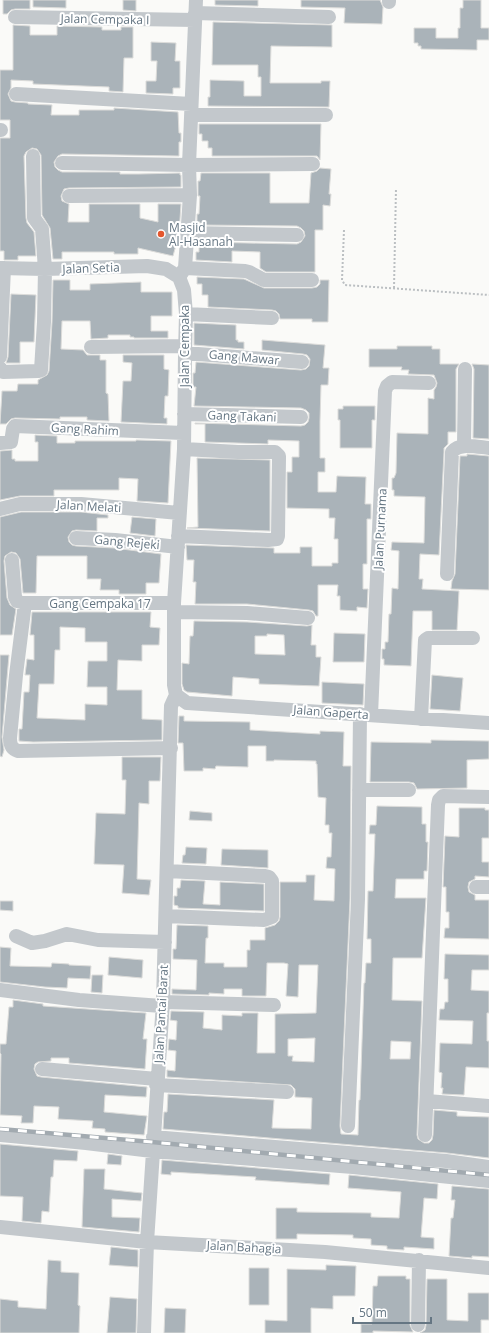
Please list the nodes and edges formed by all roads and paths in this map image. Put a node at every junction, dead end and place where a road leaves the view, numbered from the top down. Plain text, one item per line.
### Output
1 (196, 11) edge
2 (15, 16) dead end
3 (329, 17) dead end
4 (16, 94) dead end
5 (192, 109) junction
6 (326, 115) dead end
7 (33, 156) dead end
8 (62, 163) dead end
9 (313, 164) dead end
10 (189, 165) junction
11 (396, 188) dead end
12 (190, 195) junction
13 (69, 196) dead end
14 (344, 230) dead end
15 (188, 233) junction
16 (297, 235) dead end
17 (2, 268) edge
18 (45, 269) junction
19 (182, 273) junction
20 (312, 280) dead end
21 (394, 288) junction
22 (489, 295) edge
23 (186, 314) junction
24 (272, 318) dead end
25 (91, 347) dead end
26 (185, 349) junction
27 (0, 357) edge
28 (302, 362) dead end
29 (0, 368) edge
30 (465, 369) dead end
31 (429, 383) dead end
32 (184, 414) junction
33 (300, 417) dead end
34 (183, 433) junction
35 (0, 443) edge
36 (464, 446) junction
37 (489, 448) edge
38 (184, 449) junction
39 (0, 509) edge
40 (179, 513) junction
41 (76, 538) dead end
42 (178, 542) junction
43 (12, 560) dead end
44 (447, 574) dead end
45 (25, 603) junction
46 (174, 608) junction
47 (308, 618) dead end
48 (473, 638) dead end
49 (176, 695) junction
50 (366, 715) junction
51 (421, 719) junction
52 (489, 723) edge
53 (171, 748) junction
54 (359, 790) junction
55 (409, 790) dead end
56 (489, 797) edge
57 (167, 870) junction
58 (166, 916) junction
59 (16, 936) dead end
60 (165, 942) junction
61 (0, 990) edge
62 (163, 1004) junction
63 (274, 1005) dead end
64 (42, 1069) dead end
65 (157, 1082) junction
66 (287, 1092) dead end
67 (427, 1101) junction
68 (489, 1106) edge
69 (348, 1126) dead end
70 (0, 1135) edge
71 (424, 1135) dead end
72 (152, 1144) junction
73 (489, 1167) edge
74 (489, 1181) edge
75 (0, 1227) edge
76 (147, 1242) junction
77 (419, 1260) junction
78 (489, 1268) edge
79 (418, 1325) dead end
80 (144, 1333) edge

1 - 2 street, Jalan Cempaka I
1 - 3 street, Jalan Cempaka I
1 - 5 street, Jalan Cempaka
4 - 5 street
5 - 6 street
5 - 10 street, Jalan Cempaka
7 - 18 street
8 - 10 street
9 - 10 street
10 - 12 street, Jalan Cempaka
11 - 21 path
12 - 13 street
12 - 15 street, Jalan Cempaka
14 - 21 path
15 - 16 street
15 - 19 street, Jalan Cempaka
17 - 18 street, Jalan Setia
17 - 27 street
18 - 19 street, Jalan Setia
18 - 29 street
19 - 20 street
19 - 23 street, Jalan Cempaka
21 - 22 path
23 - 24 street
23 - 26 street, Jalan Cempaka
25 - 26 street, Gang Mawar
26 - 28 street, Gang Mawar
26 - 32 street, Jalan Cempaka
30 - 36 street
31 - 50 street, Jalan Purnama
32 - 33 street, Gang Takani
32 - 34 street, Jalan Cempaka
34 - 35 street, Gang Rahim
34 - 38 street, Jalan Cempaka
36 - 37 street
36 - 44 street
38 - 40 street, Jalan Cempaka
38 - 42 street, Gang Rejeki
39 - 40 street, Jalan Melati
40 - 42 street, Jalan Cempaka
41 - 42 street, Gang Rejeki
42 - 46 street, Jalan Cempaka
43 - 45 street
45 - 46 street, Gang Cempaka 17
45 - 53 street
46 - 47 street, Gang Cempaka 17
46 - 49 street, Jalan Cempaka
48 - 51 street
49 - 50 street, Jalan Gaperta
49 - 53 street, Jalan Pantai Barat
50 - 51 street, Jalan Gaperta
50 - 54 street
51 - 52 street, Jalan Gaperta
53 - 57 street, Jalan Pantai Barat
54 - 55 street
54 - 69 street
56 - 67 street
57 - 58 street, Jalan Pantai Barat
57 - 58 street
58 - 60 street, Jalan Pantai Barat
59 - 60 street
60 - 62 street, Jalan Pantai Barat
61 - 62 street
62 - 63 street
62 - 65 street, Jalan Pantai Barat
64 - 65 street
65 - 66 street
65 - 72 street, Jalan Pantai Barat
67 - 68 street
67 - 71 street
70 - 72 street
72 - 73 street
72 - 74 street
72 - 76 street, Jalan Pantai Barat
75 - 76 street, Jalan Bahagia
76 - 77 street, Jalan Bahagia
76 - 80 street, Jalan Pantai Barat
77 - 78 street, Jalan Bahagia
77 - 79 street

